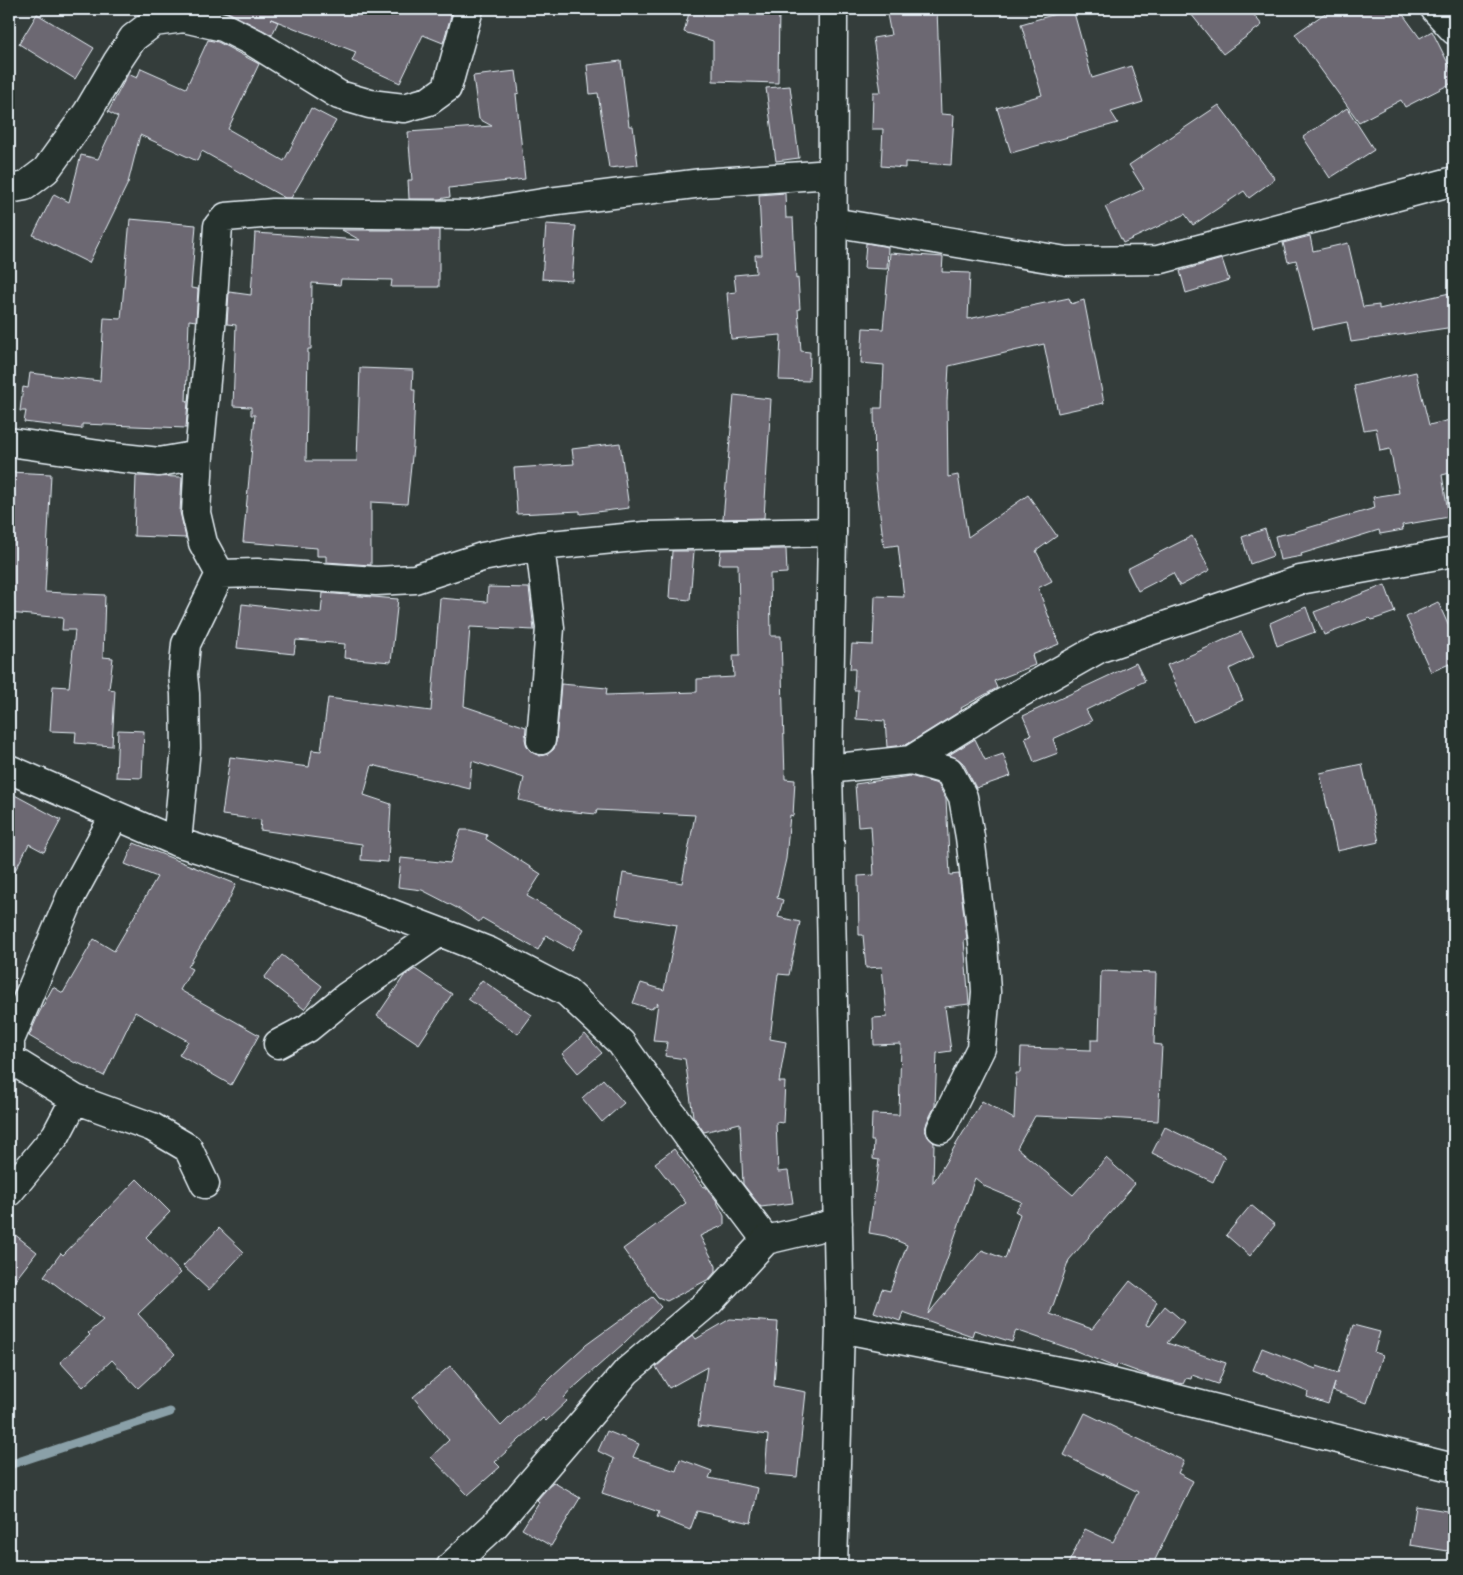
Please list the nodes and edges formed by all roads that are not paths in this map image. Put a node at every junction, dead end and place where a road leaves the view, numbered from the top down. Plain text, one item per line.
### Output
1 (469, 9) edge
2 (833, 9) edge
3 (1435, 9) edge
4 (1454, 30) edge
5 (832, 174) junction
6 (1454, 180) edge
7 (9, 189) edge
8 (832, 222) junction
9 (9, 442) edge
10 (199, 454) junction
11 (832, 532) junction
12 (540, 546) junction
13 (1454, 552) edge
14 (220, 574) junction
15 (541, 740) dead end
16 (910, 760) junction
17 (9, 769) edge
18 (828, 769) junction
19 (115, 815) junction
20 (177, 842) junction
21 (440, 932) junction
22 (278, 1044) dead end
23 (75, 1100) junction
24 (940, 1129) dead end
25 (205, 1184) dead end
26 (9, 1192) edge
27 (838, 1223) junction
28 (766, 1240) junction
29 (840, 1328) junction
30 (1454, 1468) edge
31 (451, 1566) edge
32 (833, 1566) edge

1 - 7 street
2 - 5 street
3 - 4 street
5 - 8 street
5 - 10 street
6 - 8 street
8 - 11 street
9 - 10 street
10 - 14 street
11 - 12 street
11 - 18 street
12 - 14 street
12 - 15 street
13 - 16 street
14 - 20 street
16 - 18 street
16 - 24 street
17 - 19 street
18 - 27 street
19 - 20 street
19 - 23 street
20 - 21 street
21 - 22 street
21 - 28 street
23 - 25 street
23 - 26 street
27 - 28 street
27 - 29 street
28 - 31 street
29 - 30 street
29 - 32 street

